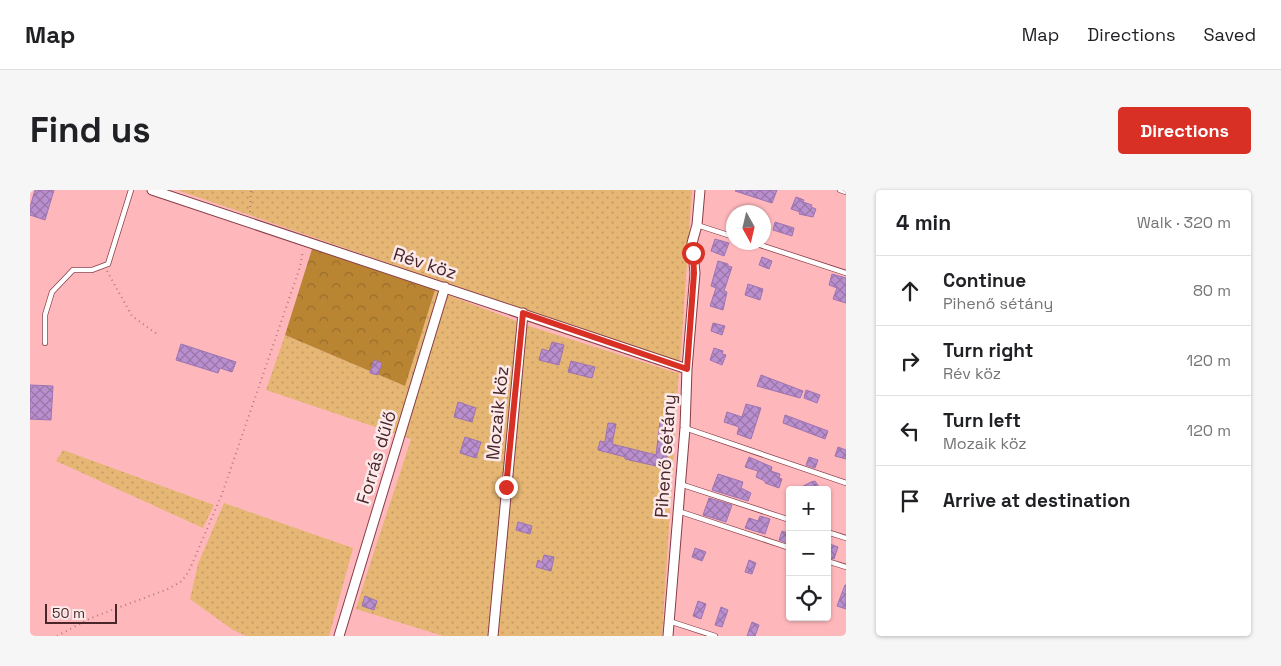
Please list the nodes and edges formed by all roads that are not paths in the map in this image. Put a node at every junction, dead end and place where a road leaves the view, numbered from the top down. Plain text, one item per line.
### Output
1 (131, 190) edge
2 (152, 190) edge
3 (700, 190) edge
4 (840, 190) edge
5 (846, 192) edge
6 (697, 225) junction
7 (726, 234) edge
8 (771, 248) edge
9 (846, 273) edge
10 (445, 287) junction
11 (523, 313) junction
12 (45, 343) dead end
13 (687, 369) junction
14 (685, 428) junction
15 (846, 482) edge
16 (679, 483) junction
17 (677, 510) junction
18 (786, 519) edge
19 (831, 533) edge
20 (846, 538) edge
21 (786, 547) edge
22 (831, 562) edge
23 (846, 567) edge
24 (669, 621) junction
25 (339, 636) edge
26 (493, 636) edge
27 (668, 636) edge
28 (715, 636) edge

1 - 12 lane
2 - 10 street, Rév köz
3 - 6 street, Pihenő sétány
4 - 5 lane
6 - 7 lane
6 - 13 street, Pihenő sétány
8 - 9 lane
10 - 11 street, Rév köz
10 - 25 street, Forrás dűlő
11 - 13 street, Rév köz
11 - 26 street, Mozaik köz
13 - 14 street, Pihenő sétány
14 - 15 lane
14 - 16 street, Pihenő sétány
16 - 17 street, Pihenő sétány
16 - 18 lane
17 - 21 lane
17 - 24 street, Pihenő sétány
19 - 20 lane
22 - 23 lane
24 - 27 street, Pihenő sétány
24 - 28 lane

